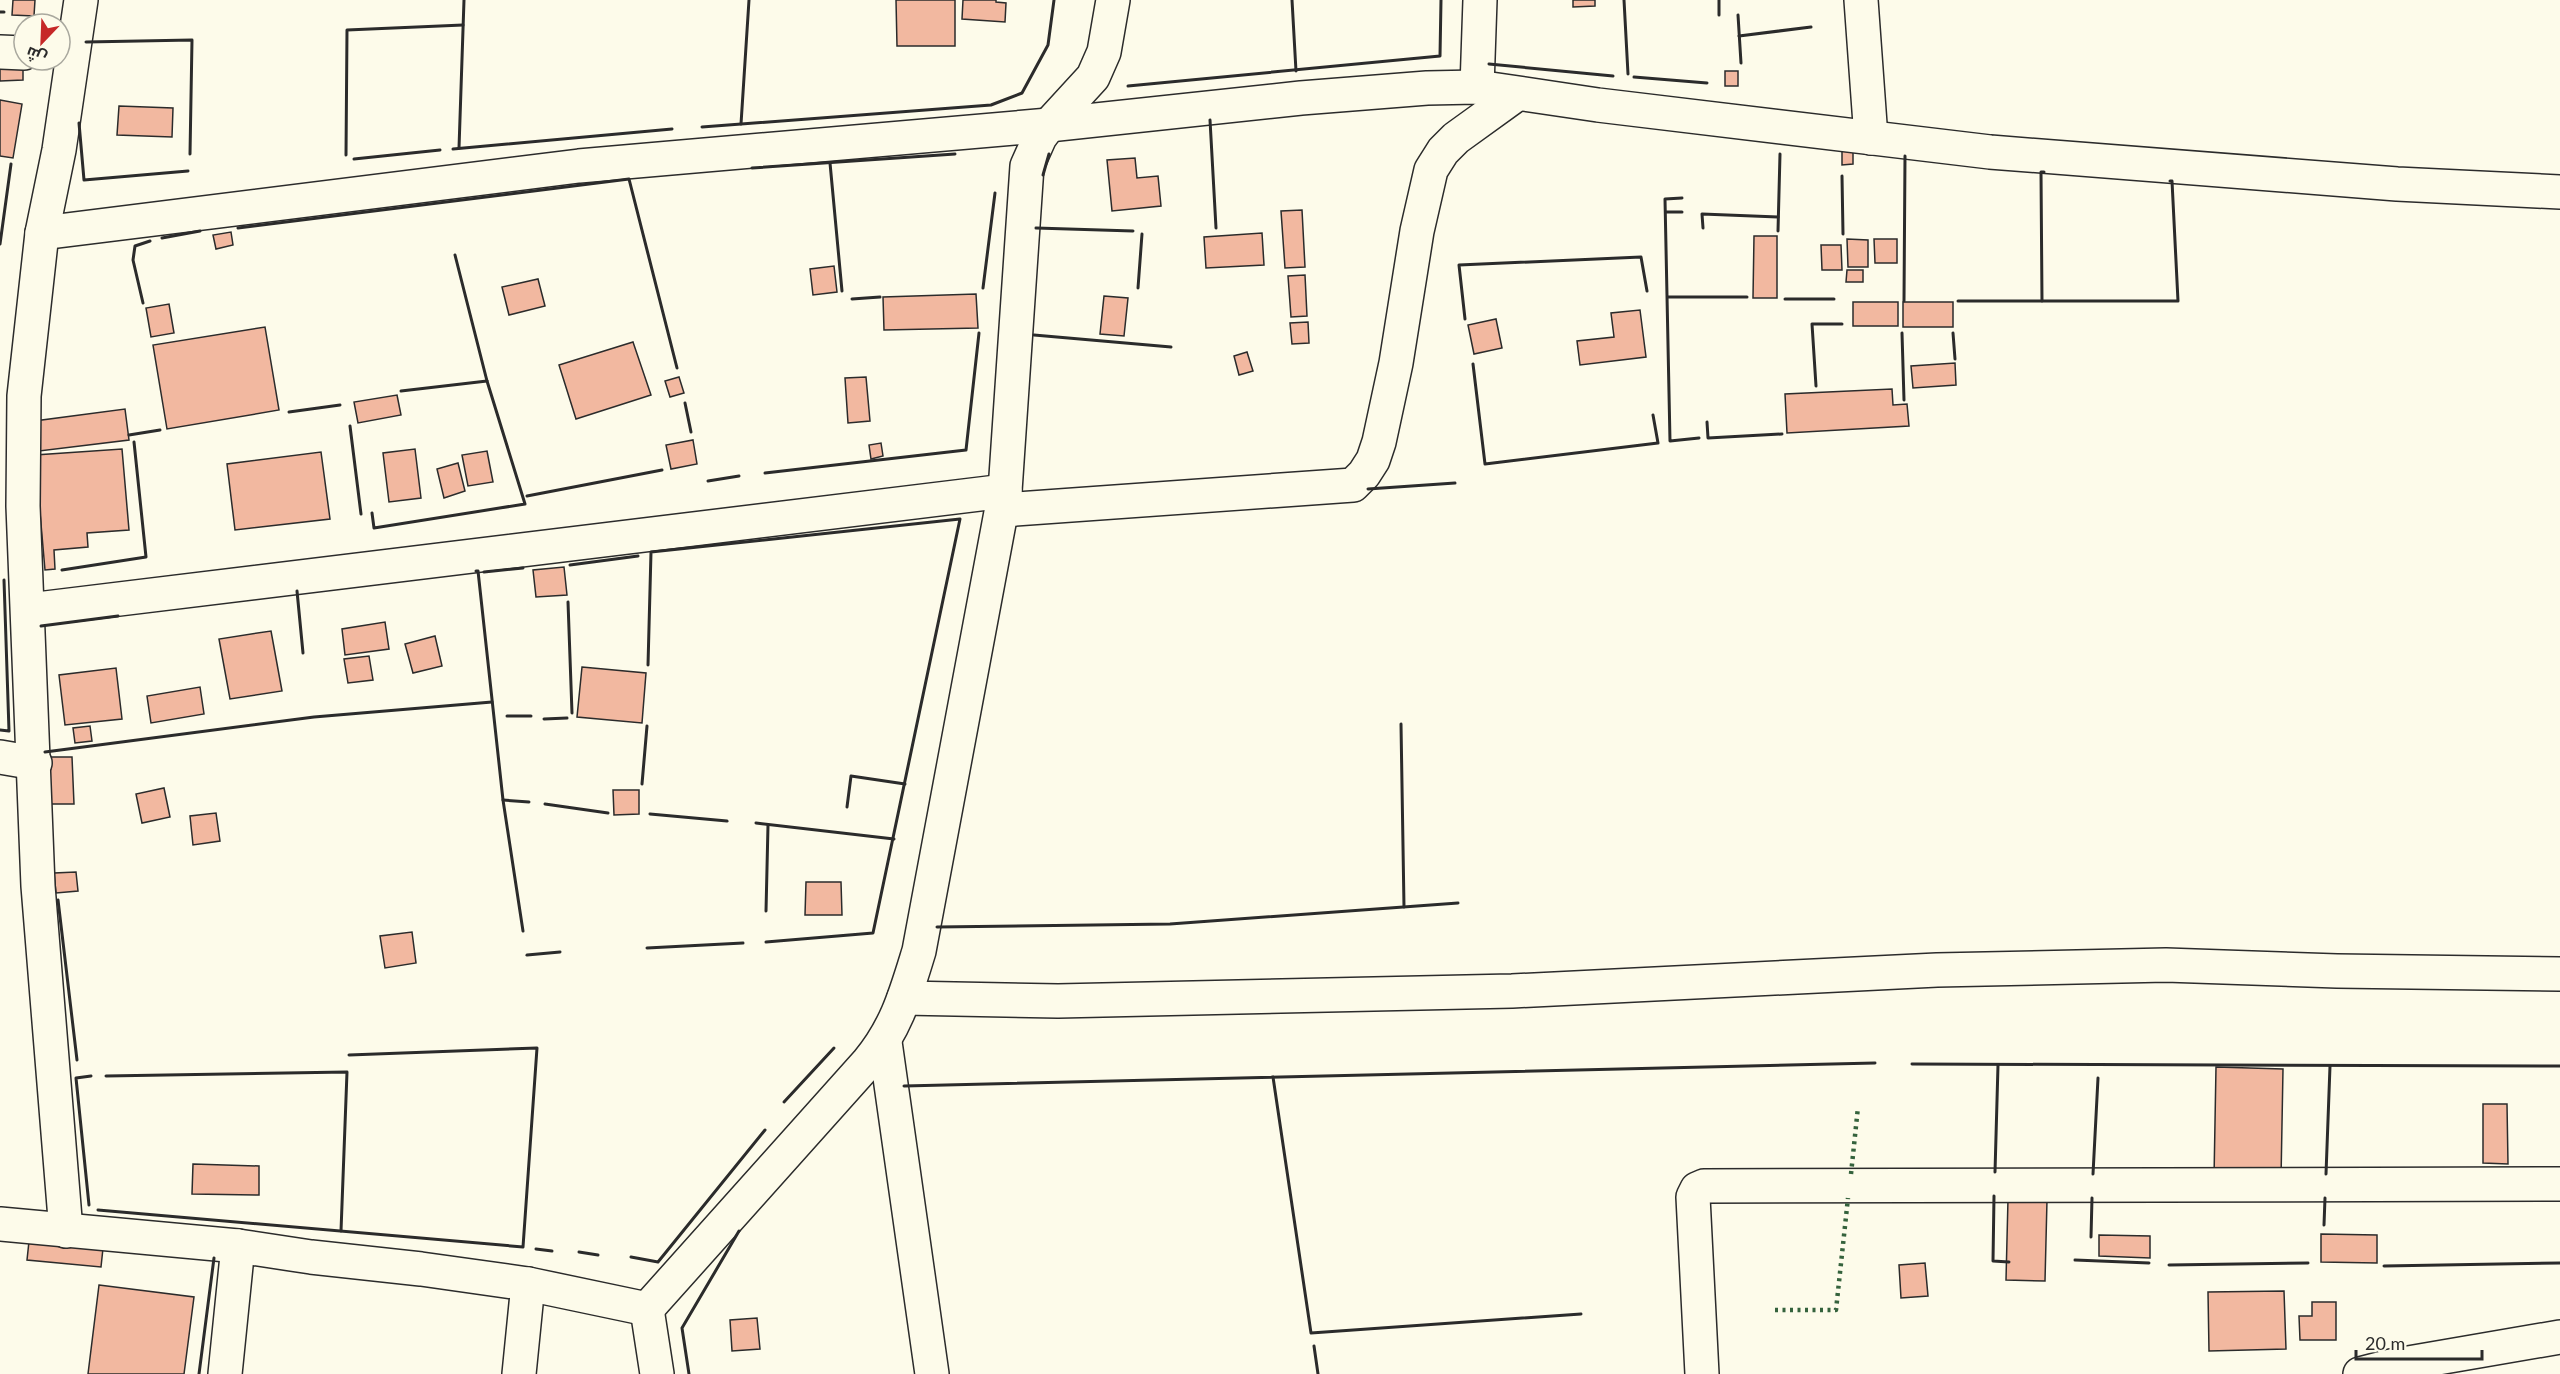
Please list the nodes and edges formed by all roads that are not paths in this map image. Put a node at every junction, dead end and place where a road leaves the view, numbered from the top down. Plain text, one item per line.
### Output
1 (81, 0) edge
2 (1113, 0) edge
3 (1480, 0) edge
4 (1861, 0) edge
5 (72, 34) edge
6 (65, 72) edge
7 (1477, 87) junction
8 (1517, 94) junction
9 (1049, 125) junction
10 (1871, 138) junction
11 (2560, 192) edge
12 (42, 233) junction
13 (12, 395) edge
14 (1004, 501) junction
15 (29, 610) junction
16 (0, 757) edge
17 (35, 763) junction
18 (2560, 974) edge
19 (904, 998) junction
20 (885, 1042) junction
21 (2560, 1184) edge
22 (0, 1224) edge
23 (66, 1230) junction
24 (238, 1246) junction
25 (528, 1284) junction
26 (647, 1309) junction
27 (2560, 1337) edge
28 (225, 1374) edge
29 (519, 1374) edge
30 (657, 1374) edge
31 (932, 1374) edge
32 (1702, 1374) edge
33 (2360, 1374) edge

1 - 5 street
2 - 9 street
3 - 7 street
4 - 10 street
6 - 12 street
7 - 8 street
7 - 9 street
8 - 10 street
8 - 14 street
9 - 12 street
9 - 14 street
10 - 11 street
12 - 13 street
13 - 15 street
14 - 15 street
14 - 19 street
15 - 17 street
16 - 17 street
17 - 23 street
18 - 19 street
19 - 20 street
20 - 26 street
20 - 31 street
21 - 32 street
22 - 23 street
23 - 24 street
24 - 25 street
24 - 28 street
25 - 26 street
25 - 29 street
26 - 30 street
27 - 33 street

